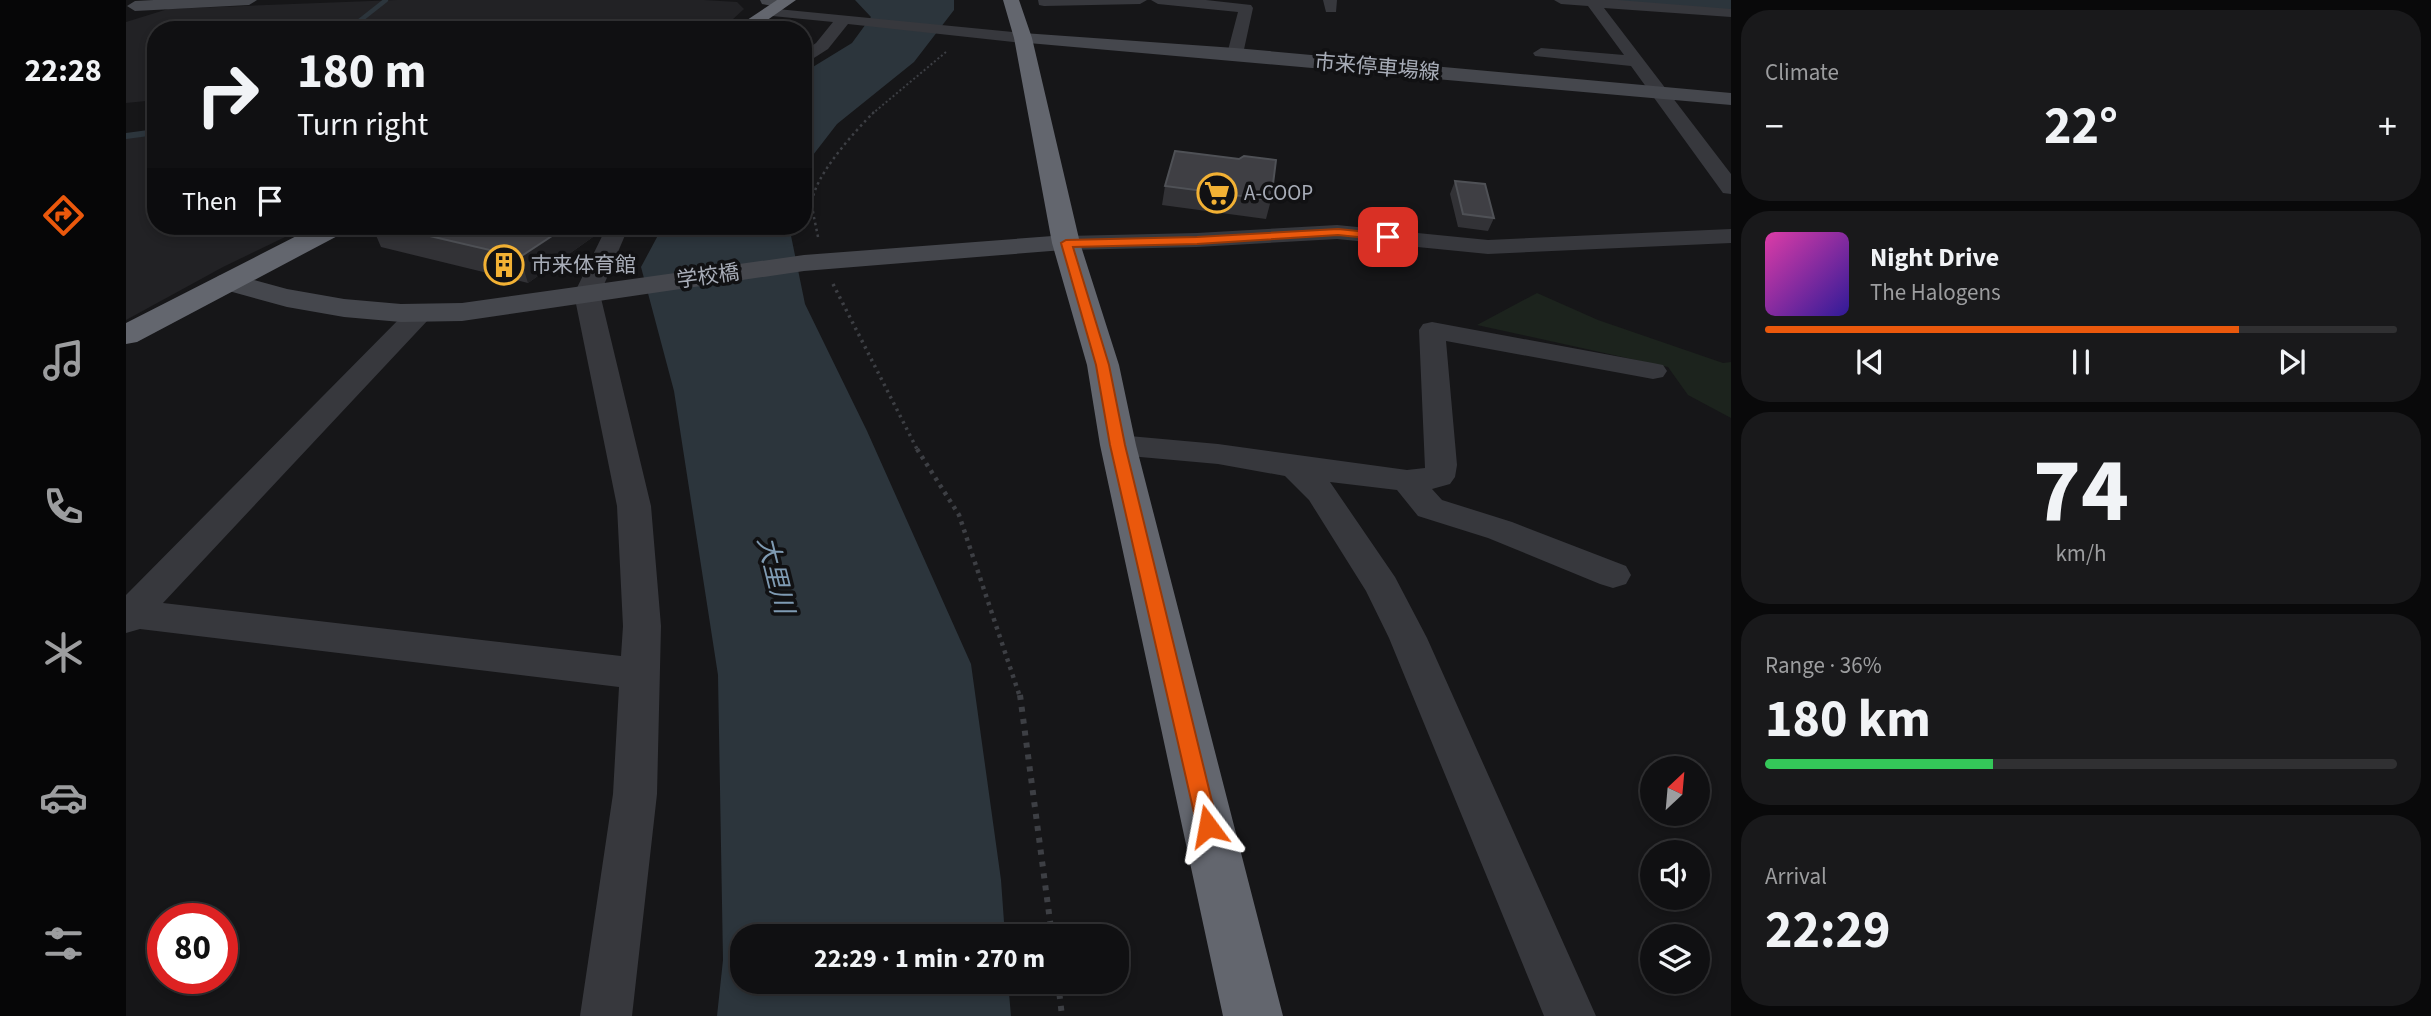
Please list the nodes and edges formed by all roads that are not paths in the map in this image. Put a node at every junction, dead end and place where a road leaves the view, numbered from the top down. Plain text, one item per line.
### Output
1 (249, 0) edge
2 (1140, 0) edge
3 (1158, 0) edge
4 (1561, 0) edge
5 (199, 1) edge
6 (1028, 1) edge
7 (1592, 1) edge
8 (776, 4) edge
9 (136, 5) edge
10 (1731, 13) edge
11 (847, 19) junction
12 (753, 21) edge
13 (1023, 38) junction
14 (1541, 52) dead end
15 (812, 53) edge
16 (1235, 54) junction
17 (1636, 61) junction
18 (1659, 92) junction
19 (1731, 99) edge
20 (1731, 188) edge
21 (319, 235) edge
22 (616, 235) edge
23 (1731, 236) edge
24 (1066, 243) junction
25 (228, 282) junction
26 (600, 292) junction
27 (419, 314) junction
28 (126, 335) edge
29 (1653, 371) dead end
30 (1118, 445) junction
31 (1295, 467) junction
32 (1407, 481) junction
33 (1613, 575) dead end
34 (128, 615) edge
35 (640, 674) junction
36 (606, 1016) edge
37 (1252, 1016) edge
38 (1570, 1016) edge

1 - 5 street
2 - 6 street
3 - 16 street
4 - 7 street
5 - 9 street
6 - 13 highway
7 - 10 street
7 - 17 street
8 - 11 street
8 - 12 highway
11 - 13 street
11 - 15 street
13 - 16 street, 市来停車場線
13 - 24 highway
14 - 17 street
16 - 18 street, 市来停車場線
17 - 18 street
18 - 19 street, 市来停車場線
18 - 20 street
21 - 25 highway
22 - 26 street
23 - 24 street
24 - 26 street, 学校橋
24 - 30 highway
25 - 27 street, 学校橋
25 - 28 highway
26 - 27 street, 学校橋
26 - 35 street
27 - 34 street
29 - 32 street
30 - 31 street
30 - 37 highway
31 - 32 street
31 - 38 street
32 - 33 street
34 - 35 street
35 - 36 street

